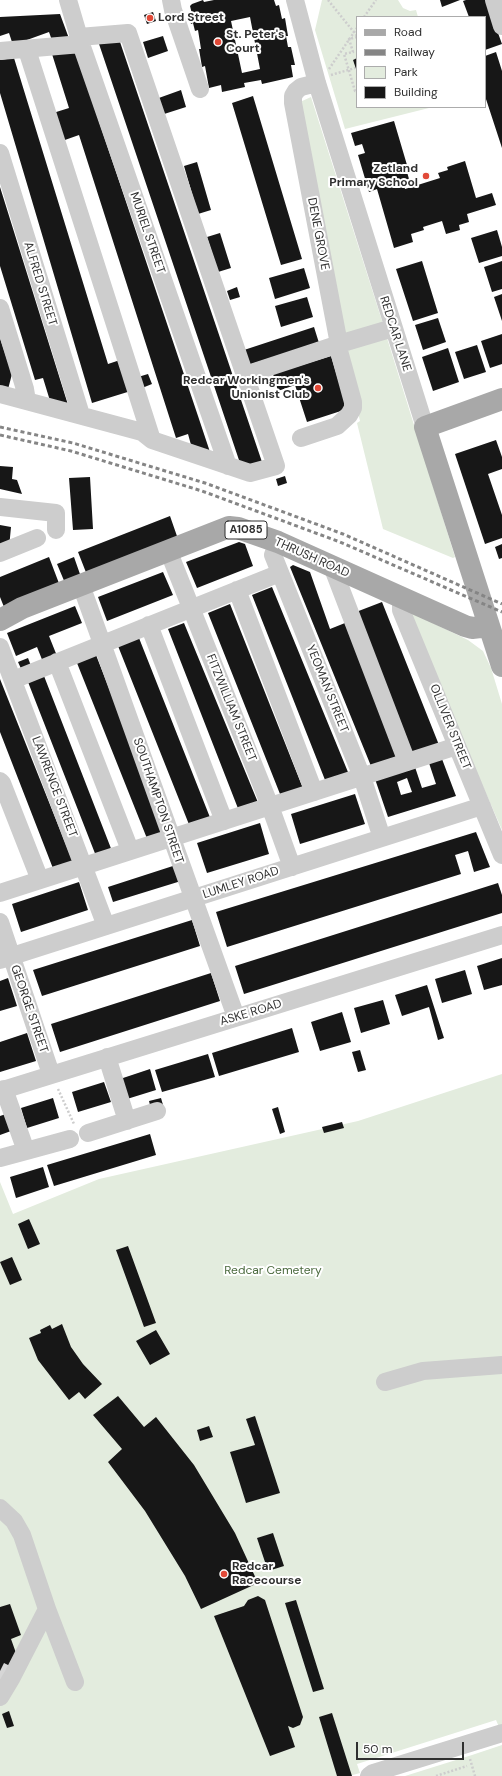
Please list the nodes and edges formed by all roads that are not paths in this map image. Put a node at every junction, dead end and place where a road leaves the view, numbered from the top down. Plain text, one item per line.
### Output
1 (68, 0) edge
2 (171, 0) edge
3 (294, 0) edge
4 (494, 0) edge
5 (502, 26) edge
6 (80, 41) junction
7 (27, 50) junction
8 (0, 51) edge
9 (319, 79) junction
10 (200, 89) dead end
11 (0, 153) edge
12 (0, 308) edge
13 (393, 328) junction
14 (339, 344) junction
15 (245, 375) junction
16 (0, 394) edge
17 (502, 399) edge
18 (27, 401) junction
19 (81, 415) junction
20 (425, 427) junction
21 (301, 438) dead end
22 (152, 440) junction
23 (228, 466) junction
24 (0, 507) edge
25 (56, 530) dead end
26 (37, 538) dead end
27 (278, 542) junction
28 (168, 550) junction
29 (0, 553) edge
30 (332, 566) junction
31 (280, 573) junction
32 (81, 586) junction
33 (237, 590) junction
34 (401, 604) junction
35 (192, 608) junction
36 (1, 615) edge
37 (149, 625) junction
38 (489, 626) junction
39 (103, 644) junction
40 (0, 647) edge
41 (57, 662) junction
42 (502, 666) edge
43 (13, 680) junction
44 (457, 746) junction
45 (407, 762) junction
46 (362, 777) junction
47 (0, 781) edge
48 (314, 792) junction
49 (270, 806) junction
50 (482, 806) junction
51 (224, 821) junction
52 (171, 838) junction
53 (382, 838) junction
54 (130, 850) junction
55 (502, 855) edge
56 (84, 866) junction
57 (292, 867) junction
58 (40, 880) junction
59 (0, 893) edge
60 (193, 899) junction
61 (0, 922) edge
62 (106, 926) junction
63 (502, 935) edge
64 (6, 959) edge
65 (236, 1017) junction
66 (107, 1057) junction
67 (51, 1074) junction
68 (2, 1090) edge
69 (157, 1112) dead end
70 (127, 1121) junction
71 (26, 1151) junction
72 (0, 1158) edge
73 (502, 1365) edge
74 (385, 1382) dead end
75 (0, 1508) edge
76 (47, 1608) junction
77 (75, 1682) dead end
78 (0, 1697) edge
79 (502, 1733) edge
80 (371, 1774) edge

1 - 6 street, MURIEL STREET
2 - 10 street
3 - 9 street, REDCAR LANE
4 - 5 street
6 - 7 street
6 - 15 street
6 - 23 street, MURIEL STREET
7 - 8 street
7 - 22 street
9 - 13 street, REDCAR LANE
9 - 14 street, DENE GROVE
11 - 19 street, ALFRED STREET
12 - 18 street
13 - 14 street
13 - 20 street, REDCAR LANE
14 - 15 street
14 - 21 street
15 - 23 street
16 - 18 street
17 - 20 main road
18 - 19 street
19 - 22 street
20 - 38 main road, REDCAR LANE
22 - 23 street
24 - 25 street
26 - 29 street
27 - 28 main road, THRUSH ROAD / A1085
27 - 30 main road, THRUSH ROAD / A1085
27 - 31 street, YEOMAN STREET
28 - 32 main road, THRUSH ROAD / A1085
28 - 35 street, FITZWILLIAM STREET
30 - 34 main road, THRUSH ROAD / A1085
30 - 45 street
31 - 33 street
31 - 46 street, YEOMAN STREET
32 - 36 main road, THRUSH ROAD / A1085
32 - 39 street, SOUTHAMPTON STREET
33 - 35 street
33 - 48 street
34 - 38 main road, THRUSH ROAD / A1085
34 - 44 street, OLLIVER STREET
35 - 37 street
35 - 49 street, FITZWILLIAM STREET
37 - 39 street
37 - 51 street
38 - 42 main road, REDCAR LANE
39 - 41 street
39 - 52 street, SOUTHAMPTON STREET
40 - 43 street, LAWRENCE STREET
41 - 43 street
41 - 54 street
43 - 56 street, LAWRENCE STREET
44 - 45 street
44 - 50 street, OLLIVER STREET
45 - 46 street
46 - 48 street
46 - 53 street, YEOMAN STREET
47 - 58 street
48 - 49 street
49 - 51 street
49 - 57 street, FITZWILLIAM STREET
50 - 53 street, LUMLEY ROAD
50 - 55 street, OLLIVER STREET
51 - 52 street
52 - 54 street
52 - 60 street, SOUTHAMPTON STREET
53 - 57 street, LUMLEY ROAD
54 - 56 street
56 - 58 street
56 - 62 street, LAWRENCE STREET
57 - 60 street, LUMLEY ROAD
58 - 59 street
60 - 62 street, LUMLEY ROAD
60 - 65 street, SOUTHAMPTON STREET
61 - 64 street, GEORGE STREET
62 - 64 street, LUMLEY ROAD
63 - 65 street, ASKE ROAD
64 - 67 street, GEORGE STREET
65 - 66 street, ASKE ROAD
66 - 67 street, ASKE ROAD
66 - 70 street
67 - 68 street, ASKE ROAD
68 - 71 street
69 - 70 street
70 - 71 street
71 - 72 street
73 - 74 street
75 - 76 street
76 - 77 street
76 - 78 street
79 - 80 street

